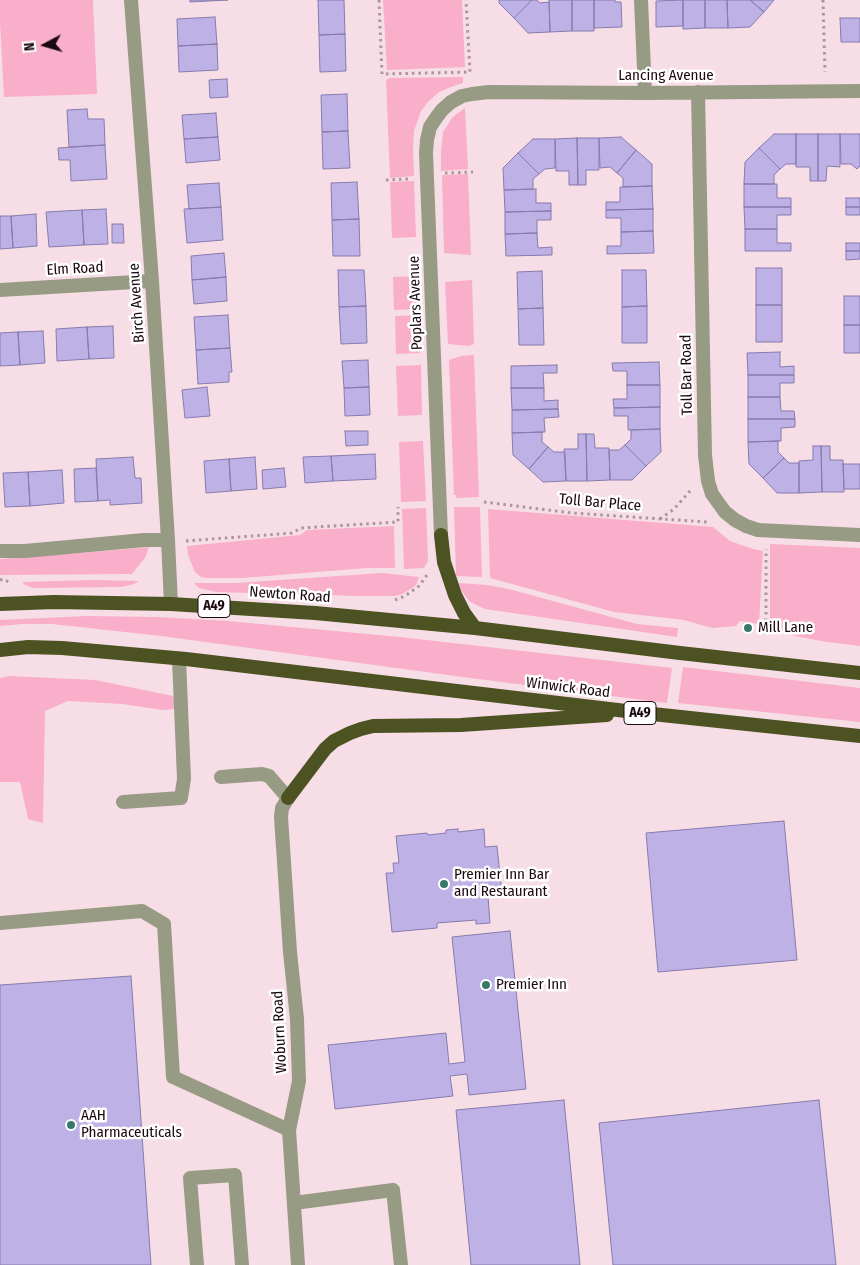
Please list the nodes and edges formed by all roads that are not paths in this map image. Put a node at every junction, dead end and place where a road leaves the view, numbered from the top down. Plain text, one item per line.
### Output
1 (131, 0) edge
2 (641, 0) edge
3 (860, 91) edge
4 (698, 92) junction
5 (645, 93) junction
6 (472, 94) joint
7 (152, 281) junction
8 (0, 290) edge
9 (441, 535) joint
10 (860, 535) edge
11 (168, 540) junction
12 (0, 551) edge
13 (0, 604) edge
14 (171, 604) junction
15 (475, 628) junction
16 (0, 650) edge
17 (179, 659) junction
18 (860, 673) edge
19 (643, 713) junction
20 (860, 736) edge
21 (221, 777) dead end
22 (288, 798) junction
23 (123, 802) dead end
24 (0, 923) edge
25 (288, 1130) junction
26 (294, 1203) junction
27 (197, 1265) edge
28 (242, 1265) edge
29 (298, 1265) edge
30 (401, 1265) edge

1 - 7 street, Birch Avenue
2 - 5 street
3 - 4 street, Lancing Avenue
4 - 5 street, Lancing Avenue
4 - 10 street, Toll Bar Road
5 - 6 street, Lancing Avenue
6 - 9 street, Poplars Avenue
7 - 8 street, Elm Road
7 - 11 street, Birch Avenue
9 - 15 highway
11 - 12 street
11 - 14 street, Birch Avenue
13 - 14 highway, Newton Road / A49
14 - 15 highway, Newton Road / A49
15 - 18 highway, A49
16 - 17 highway, A49
17 - 19 highway, Winwick Road / A49
17 - 23 street
19 - 20 highway, Winwick Road / A49
19 - 22 highway
21 - 22 street
22 - 25 street, Woburn Road
24 - 25 street
25 - 26 street, Woburn Road
26 - 29 street, Woburn Road
26 - 30 street
27 - 28 street

